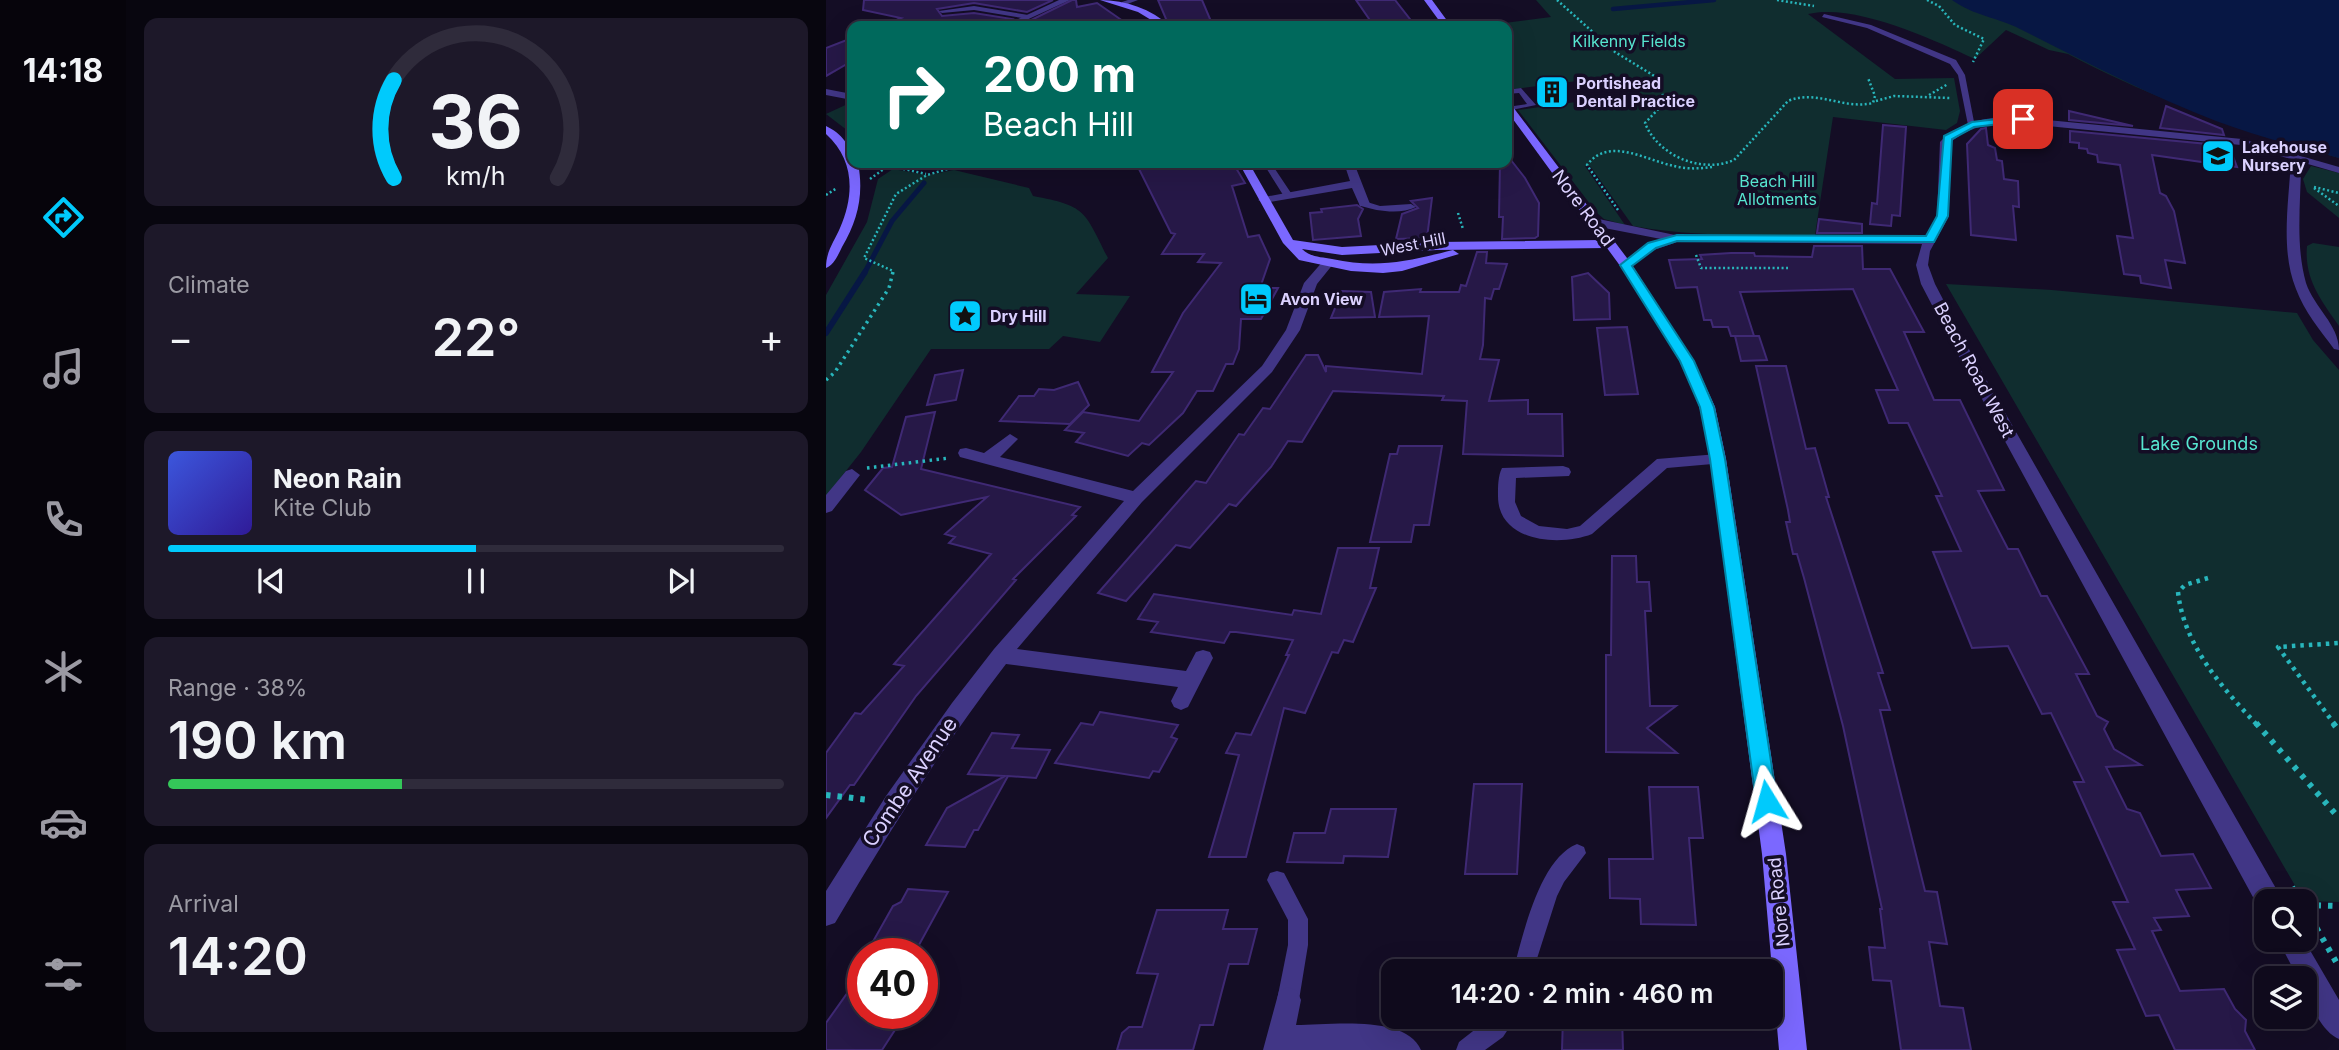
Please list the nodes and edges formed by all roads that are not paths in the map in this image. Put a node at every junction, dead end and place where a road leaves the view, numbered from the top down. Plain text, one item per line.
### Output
1 (1066, 0) edge
2 (1104, 0) edge
3 (1134, 0) edge
4 (1428, 0) edge
5 (1125, 4) junction
6 (943, 11) dead end
7 (1824, 16) dead end
8 (1028, 17) junction
9 (1020, 21) edge
10 (1160, 21) edge
11 (1443, 21) edge
12 (1512, 91) edge
13 (826, 92) edge
14 (847, 96) edge
15 (847, 98) edge
16 (826, 106) edge
17 (1512, 107) edge
18 (1512, 112) edge
19 (1972, 125) junction
20 (828, 133) edge
21 (847, 154) edge
22 (2296, 158) junction
23 (854, 168) edge
24 (1247, 168) edge
25 (1270, 168) edge
26 (1350, 168) edge
27 (2339, 170) edge
28 (1355, 184) junction
29 (1288, 196) junction
30 (1264, 200) junction
31 (1364, 204) joint
32 (1411, 208) dead end
33 (1594, 222) junction
34 (1683, 238) junction
35 (1930, 240) junction
36 (1289, 243) junction
37 (1611, 244) junction
38 (1508, 246) junction
39 (1328, 263) junction
40 (826, 264) edge
41 (1626, 265) junction
42 (2339, 346) edge
43 (1010, 439) dead end
44 (963, 455) road end
45 (987, 459) junction
46 (1718, 459) junction
47 (855, 472) road end
48 (1563, 472) dead end
49 (1136, 498) junction
50 (826, 507) edge
51 (1001, 655) junction
52 (1203, 658) dead end
53 (1192, 680) junction
54 (1181, 701) dead end
55 (1577, 853) dead end
56 (1278, 880) dead end
57 (2262, 889) edge
58 (826, 914) edge
59 (2297, 952) edge
60 (1527, 959) edge
61 (1287, 1000) joint
62 (2339, 1026) edge
63 (1495, 1029) edge
64 (1278, 1044) edge
65 (1407, 1050) edge
66 (1466, 1050) edge
67 (1793, 1050) edge

1 - 8 street
2 - 5 street
3 - 5 street
4 - 11 street
5 - 10 street
6 - 8 lane
7 - 19 lane
8 - 9 street
12 - 17 lane
13 - 14 street
15 - 16 street
18 - 33 street, Nore Road
19 - 22 street, Beach Road West
19 - 35 street, Beach Road West
20 - 21 street
22 - 27 street, Beach Road West
22 - 42 street
23 - 40 street
24 - 30 street, West Hill
25 - 29 lane
26 - 28 street
28 - 29 street
28 - 31 street
29 - 30 street
30 - 36 street, West Hill
31 - 32 lane
33 - 34 street
33 - 37 street, Nore Road
34 - 35 street
34 - 41 street
35 - 57 street, Beach Road West
36 - 38 street, West Hill
36 - 39 street, West Hill
37 - 38 street, West Hill
37 - 41 street, Nore Road
38 - 39 street, West Hill
39 - 49 street, Combe Avenue
41 - 46 street, Nore Road
43 - 45 street
44 - 45 street
45 - 49 street
46 - 48 street
46 - 67 street, Nore Road
47 - 50 street
49 - 51 street, Combe Avenue
51 - 53 street
51 - 58 street, Combe Avenue
52 - 53 street
53 - 54 street
55 - 60 lane
56 - 61 lane
59 - 62 street
61 - 64 street
63 - 66 lane
64 - 65 street

